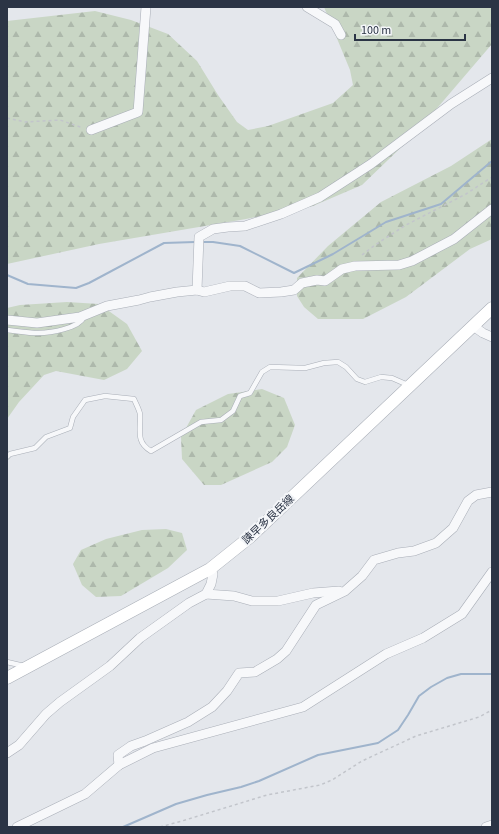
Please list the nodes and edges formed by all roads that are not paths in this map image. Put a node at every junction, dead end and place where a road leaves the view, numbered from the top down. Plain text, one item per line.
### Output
1 (146, 7) edge
2 (306, 7) edge
3 (341, 35) dead end
4 (492, 78) edge
5 (91, 130) road end
6 (492, 209) edge
7 (197, 290) junction
8 (492, 308) edge
9 (85, 315) junction
10 (7, 320) edge
11 (473, 326) junction
12 (7, 330) edge
13 (492, 337) edge
14 (410, 385) junction
15 (7, 457) edge
16 (492, 492) edge
17 (210, 569) junction
18 (492, 572) edge
19 (344, 591) junction
20 (206, 594) junction
21 (7, 662) edge
22 (28, 666) junction
23 (7, 678) edge
24 (7, 753) edge
25 (119, 766) junction
26 (492, 825) edge
27 (17, 827) edge
28 (486, 827) edge

1 - 5 street
2 - 3 street
4 - 7 street
6 - 7 street
7 - 9 street
8 - 11 main road, 諫早多良岳線
9 - 10 street
9 - 12 lane
11 - 13 street
11 - 14 main road, 諫早多良岳線
14 - 15 lane
14 - 17 main road, 諫早多良岳線
16 - 19 street
17 - 20 street
17 - 22 main road, 諫早多良岳線
18 - 25 street
19 - 20 street
19 - 25 street
20 - 24 street
21 - 22 lane
22 - 23 main road, 諫早多良岳線
25 - 27 street
26 - 28 street

